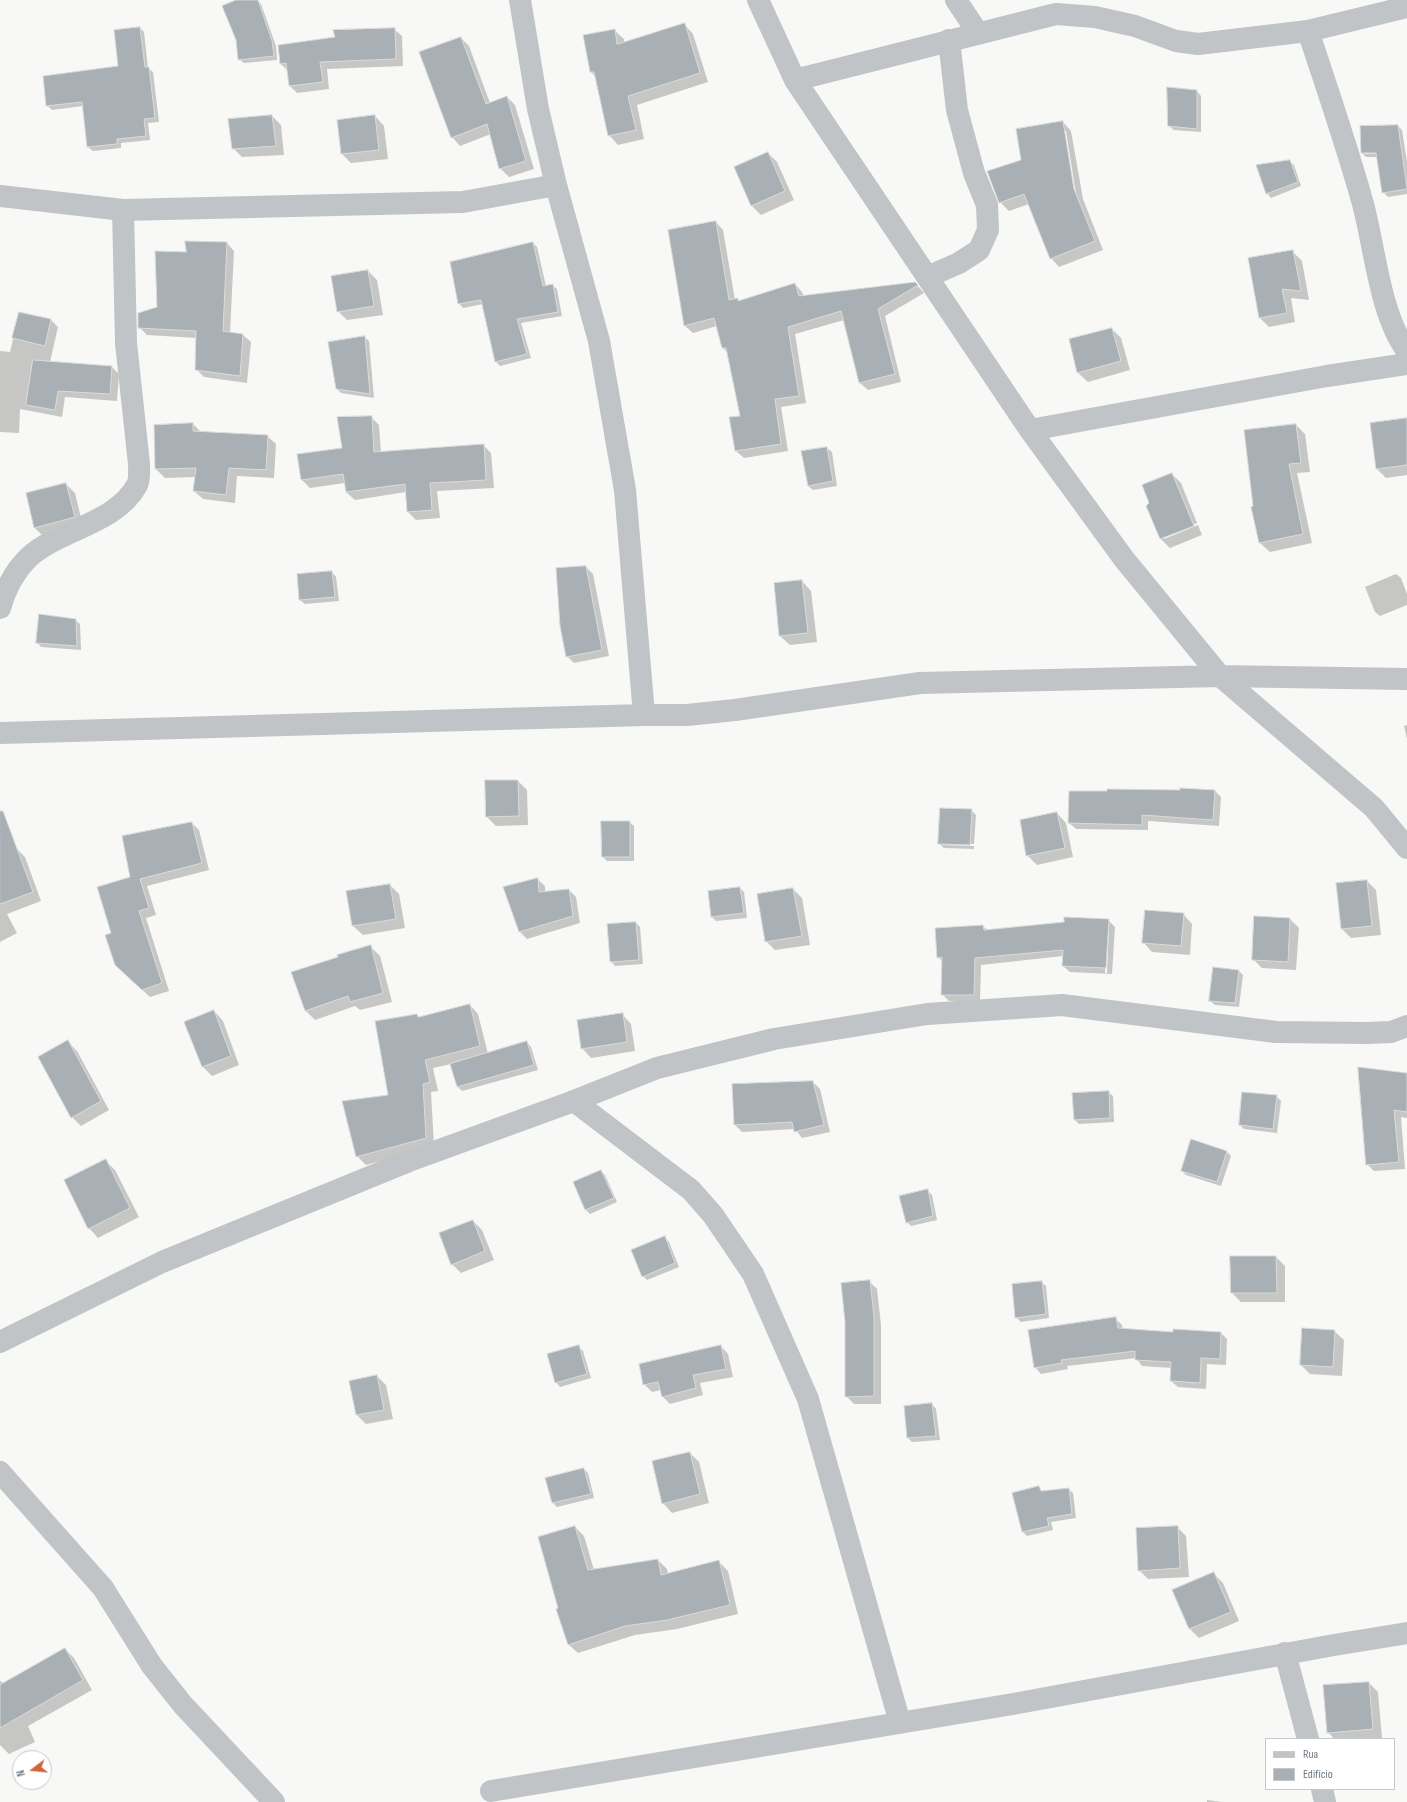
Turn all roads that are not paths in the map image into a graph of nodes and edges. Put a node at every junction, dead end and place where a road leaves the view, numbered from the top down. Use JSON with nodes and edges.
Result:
{"nodes":[{"id":1,"x":520,"y":0,"type":"edge"},
{"id":2,"x":758,"y":0,"type":"edge"},
{"id":3,"x":956,"y":0,"type":"edge"},
{"id":4,"x":1059,"y":7,"type":"edge"},
{"id":5,"x":1407,"y":7,"type":"edge"},
{"id":6,"x":1308,"y":31,"type":"junction"},
{"id":7,"x":978,"y":33,"type":"junction"},
{"id":8,"x":949,"y":40,"type":"junction"},
{"id":9,"x":795,"y":80,"type":"junction"},
{"id":10,"x":556,"y":185,"type":"junction"},
{"id":11,"x":0,"y":196,"type":"edge"},
{"id":12,"x":123,"y":210,"type":"junction"},
{"id":13,"x":927,"y":277,"type":"junction"},
{"id":14,"x":1407,"y":351,"type":"edge"},
{"id":15,"x":1407,"y":364,"type":"edge"},
{"id":16,"x":1030,"y":430,"type":"junction"},
{"id":17,"x":0,"y":608,"type":"edge"},
{"id":18,"x":1220,"y":676,"type":"junction"},
{"id":19,"x":1407,"y":679,"type":"edge"},
{"id":20,"x":644,"y":715,"type":"junction"},
{"id":21,"x":0,"y":733,"type":"edge"},
{"id":22,"x":1407,"y":848,"type":"edge"},
{"id":23,"x":1407,"y":1026,"type":"edge"},
{"id":24,"x":574,"y":1101,"type":"junction"},
{"id":25,"x":0,"y":1342,"type":"edge"},
{"id":26,"x":0,"y":1472,"type":"edge"},
{"id":27,"x":1407,"y":1633,"type":"edge"},
{"id":28,"x":1285,"y":1653,"type":"junction"},
{"id":29,"x":900,"y":1723,"type":"junction"},
{"id":30,"x":1308,"y":1738,"type":"edge"},
{"id":31,"x":491,"y":1790,"type":"dead end"},
{"id":32,"x":1322,"y":1790,"type":"edge"},
{"id":33,"x":274,"y":1802,"type":"edge"},
{"id":34,"x":1325,"y":1802,"type":"edge"}],
"edges":[{"from":1,"to":10,"type":"street"},
{"from":2,"to":9,"type":"street"},
{"from":3,"to":7,"type":"street"},
{"from":4,"to":6,"type":"street"},
{"from":4,"to":7,"type":"street"},
{"from":5,"to":6,"type":"street"},
{"from":6,"to":14,"type":"street"},
{"from":7,"to":8,"type":"street"},
{"from":8,"to":9,"type":"street"},
{"from":8,"to":13,"type":"street"},
{"from":9,"to":13,"type":"street"},
{"from":10,"to":12,"type":"street"},
{"from":10,"to":20,"type":"street"},
{"from":11,"to":12,"type":"street"},
{"from":12,"to":17,"type":"street"},
{"from":13,"to":16,"type":"street"},
{"from":15,"to":16,"type":"street"},
{"from":16,"to":18,"type":"street"},
{"from":18,"to":19,"type":"street"},
{"from":18,"to":20,"type":"street"},
{"from":18,"to":22,"type":"street"},
{"from":20,"to":21,"type":"street"},
{"from":23,"to":24,"type":"street"},
{"from":24,"to":25,"type":"street"},
{"from":24,"to":29,"type":"street"},
{"from":26,"to":33,"type":"street"},
{"from":27,"to":28,"type":"street"},
{"from":28,"to":29,"type":"street"},
{"from":28,"to":30,"type":"street"},
{"from":29,"to":31,"type":"street"},
{"from":32,"to":34,"type":"street"}]}
